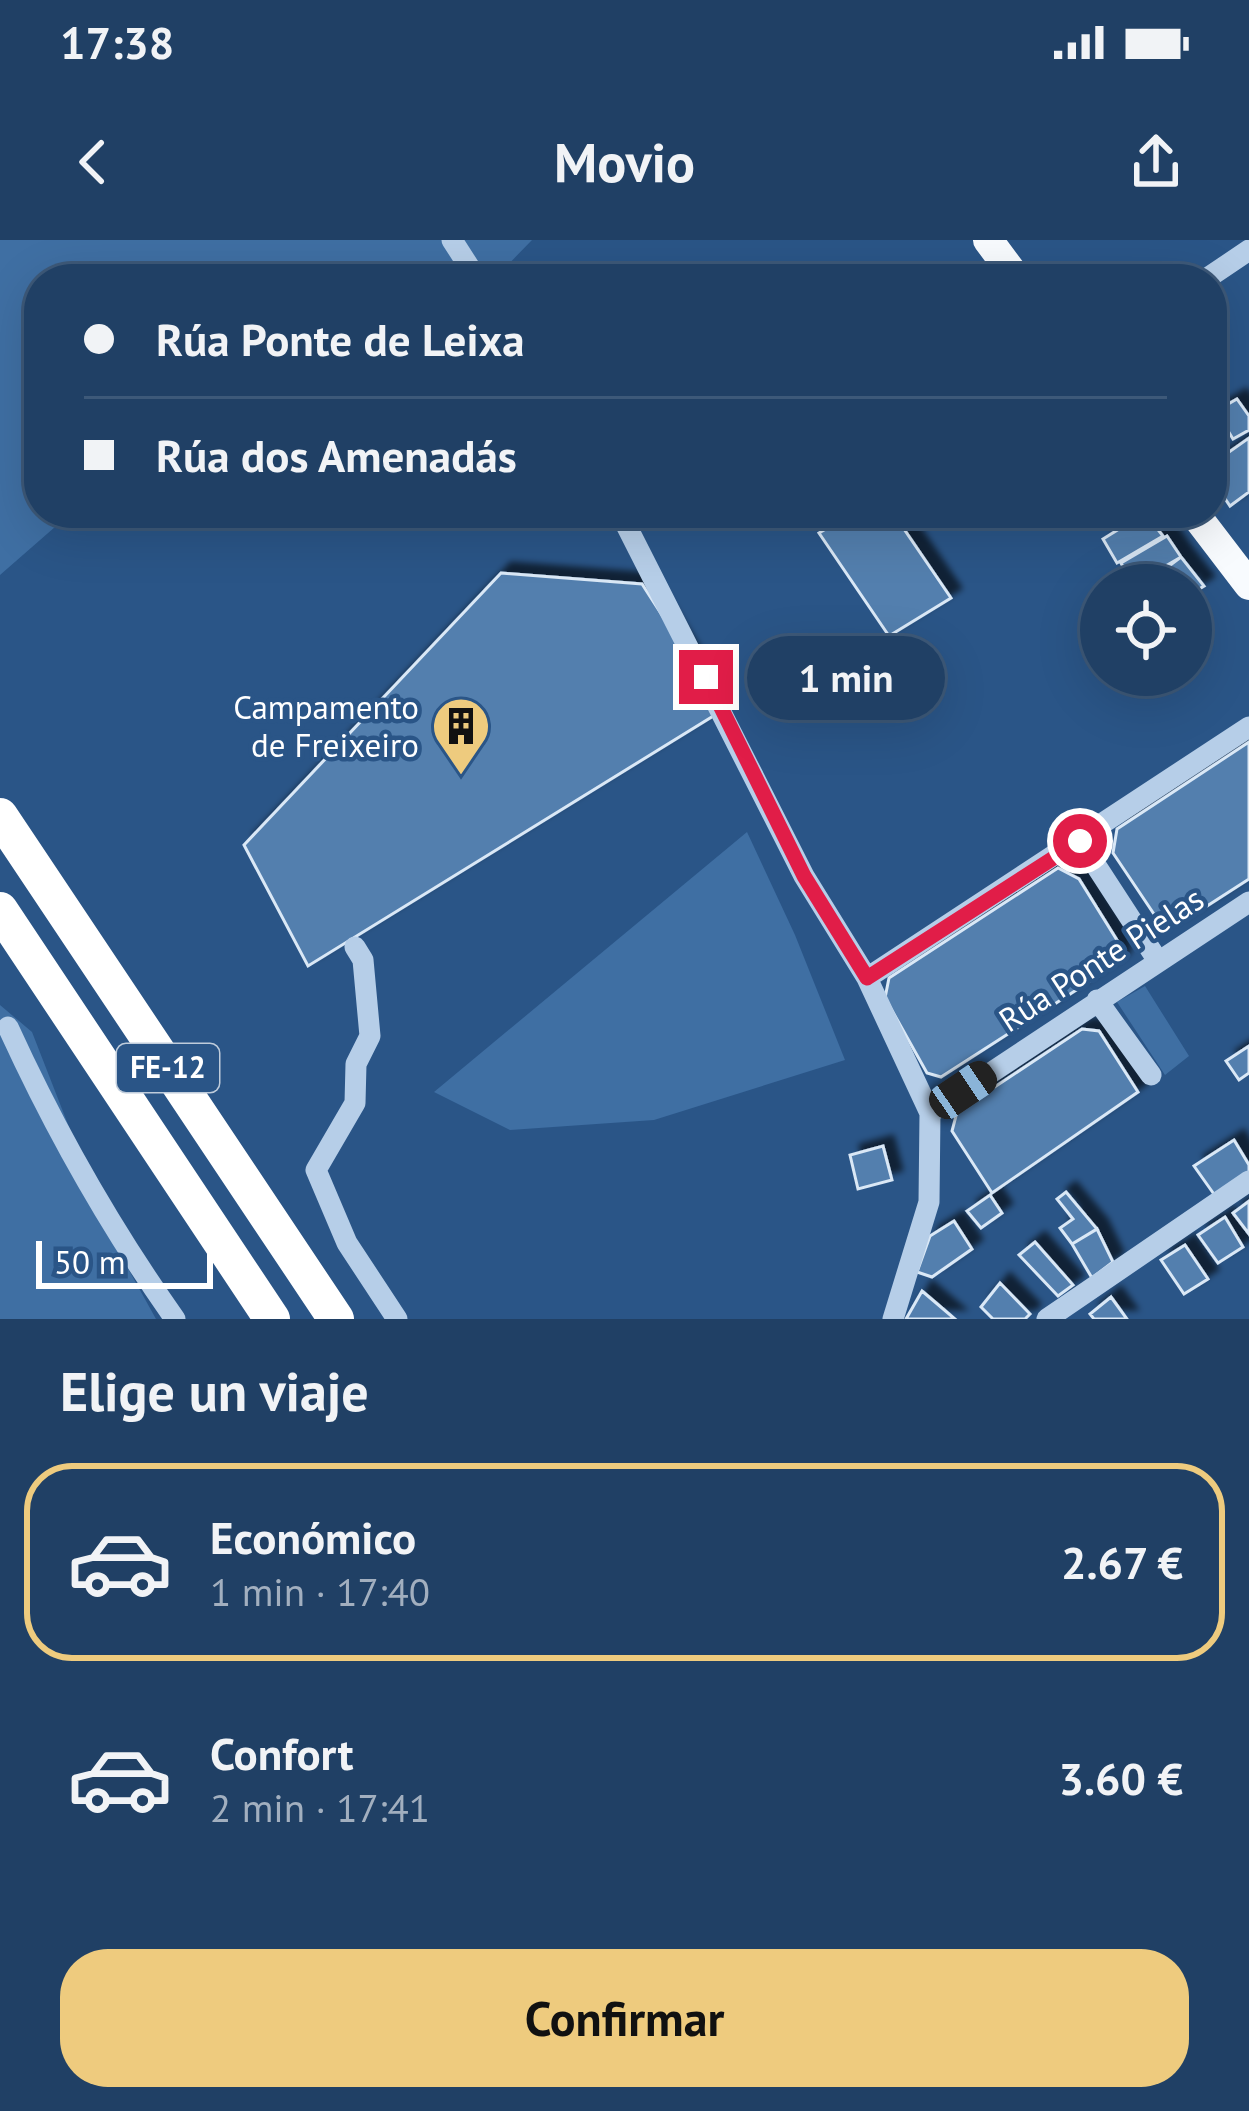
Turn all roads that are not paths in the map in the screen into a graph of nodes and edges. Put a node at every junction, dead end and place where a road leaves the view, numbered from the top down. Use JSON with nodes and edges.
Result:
{"nodes":[{"id":1,"x":628,"y":528,"type":"edge"},
{"id":2,"x":1205,"y":528,"type":"edge"},
{"id":3,"x":1249,"y":585,"type":"edge"},
{"id":4,"x":1249,"y":727,"type":"edge"},
{"id":5,"x":0,"y":799,"type":"edge"},
{"id":6,"x":0,"y":816,"type":"edge"},
{"id":7,"x":1080,"y":841,"type":"junction"},
{"id":8,"x":46,"y":885,"type":"junction"},
{"id":9,"x":1249,"y":902,"type":"edge"},
{"id":10,"x":0,"y":910,"type":"edge"},
{"id":11,"x":0,"y":944,"type":"edge"},
{"id":12,"x":355,"y":947,"type":"dead end"},
{"id":13,"x":1159,"y":961,"type":"junction"},
{"id":14,"x":867,"y":978,"type":"junction"},
{"id":15,"x":1096,"y":1000,"type":"junction"},
{"id":16,"x":8,"y":1028,"type":"dead end"},
{"id":17,"x":1151,"y":1075,"type":"dead end"},
{"id":18,"x":930,"y":1113,"type":"junction"},
{"id":19,"x":1249,"y":1181,"type":"edge"},
{"id":20,"x":190,"y":1196,"type":"junction"},
{"id":21,"x":176,"y":1319,"type":"edge"},
{"id":22,"x":272,"y":1319,"type":"edge"},
{"id":23,"x":336,"y":1319,"type":"edge"},
{"id":24,"x":397,"y":1319,"type":"edge"},
{"id":25,"x":893,"y":1319,"type":"edge"},
{"id":26,"x":1047,"y":1319,"type":"edge"}],
"edges":[{"from":1,"to":14,"type":"street"},
{"from":2,"to":3,"type":"main road"},
{"from":4,"to":7,"type":"street"},
{"from":5,"to":8,"type":"highway"},
{"from":6,"to":8,"type":"highway","number":"FE-12"},
{"from":7,"to":13,"type":"street"},
{"from":7,"to":14,"type":"street"},
{"from":8,"to":23,"type":"highway","number":"FE-12"},
{"from":9,"to":13,"type":"street","name":"Rúa Ponte Pielas"},
{"from":10,"to":20,"type":"highway","number":"FE-12"},
{"from":11,"to":20,"type":"highway"},
{"from":12,"to":24,"type":"street"},
{"from":13,"to":15,"type":"street","name":"Rúa Ponte Pielas"},
{"from":14,"to":18,"type":"street"},
{"from":15,"to":17,"type":"street"},
{"from":15,"to":18,"type":"street","name":"Rúa Ponte Pielas"},
{"from":16,"to":21,"type":"street"},
{"from":18,"to":25,"type":"street"},
{"from":19,"to":26,"type":"street"},
{"from":20,"to":22,"type":"highway","number":"FE-12"}]}
